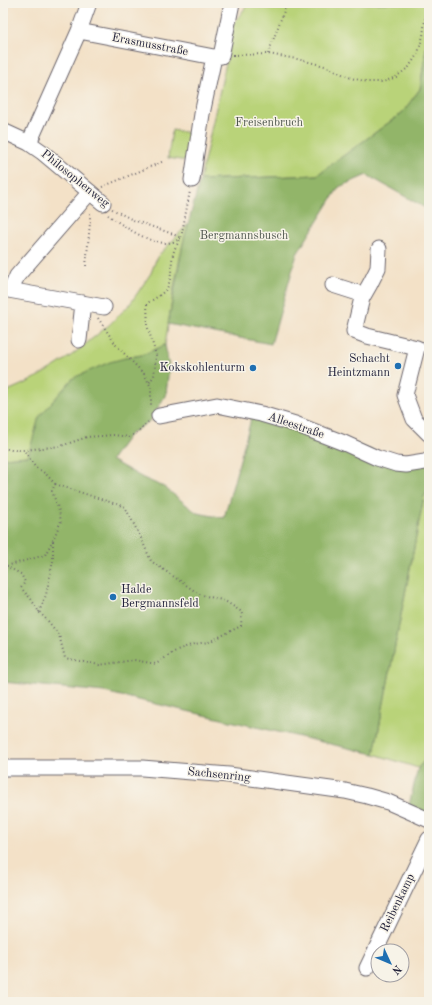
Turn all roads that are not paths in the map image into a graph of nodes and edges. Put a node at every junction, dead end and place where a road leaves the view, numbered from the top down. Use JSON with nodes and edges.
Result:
{"nodes":[{"id":1,"x":89,"y":3,"type":"edge"},
{"id":2,"x":230,"y":10,"type":"edge"},
{"id":3,"x":79,"y":31,"type":"junction"},
{"id":4,"x":217,"y":56,"type":"junction"},
{"id":5,"x":3,"y":131,"type":"edge"},
{"id":6,"x":29,"y":143,"type":"junction"},
{"id":7,"x":192,"y":180,"type":"road end"},
{"id":8,"x":90,"y":192,"type":"junction"},
{"id":9,"x":104,"y":208,"type":"road end"},
{"id":10,"x":379,"y":249,"type":"dead end"},
{"id":11,"x":333,"y":285,"type":"dead end"},
{"id":12,"x":7,"y":290,"type":"edge"},
{"id":13,"x":362,"y":298,"type":"junction"},
{"id":14,"x":86,"y":304,"type":"junction"},
{"id":15,"x":104,"y":307,"type":"dead end"},
{"id":16,"x":79,"y":340,"type":"dead end"},
{"id":17,"x":157,"y":416,"type":"road end"},
{"id":18,"x":429,"y":434,"type":"edge"},
{"id":19,"x":429,"y":460,"type":"edge"},
{"id":20,"x":3,"y":768,"type":"edge"},
{"id":21,"x":429,"y":820,"type":"edge"},
{"id":22,"x":429,"y":839,"type":"edge"},
{"id":23,"x":367,"y":968,"type":"dead end"}],
"edges":[{"from":1,"to":3,"type":"street"},
{"from":2,"to":4,"type":"street"},
{"from":3,"to":4,"type":"street","name":"Erasmusstraße"},
{"from":3,"to":6,"type":"street"},
{"from":4,"to":7,"type":"street"},
{"from":5,"to":6,"type":"street","name":"Philosophenweg"},
{"from":6,"to":8,"type":"street","name":"Philosophenweg"},
{"from":8,"to":9,"type":"street","name":"Philosophenweg"},
{"from":8,"to":12,"type":"street"},
{"from":10,"to":13,"type":"street"},
{"from":11,"to":13,"type":"street"},
{"from":12,"to":14,"type":"street"},
{"from":13,"to":18,"type":"street"},
{"from":14,"to":15,"type":"street"},
{"from":14,"to":16,"type":"street"},
{"from":17,"to":19,"type":"street","name":"Alleestraße"},
{"from":20,"to":21,"type":"street","name":"Sachsenring"},
{"from":22,"to":23,"type":"street","name":"Reibenkamp"}]}
